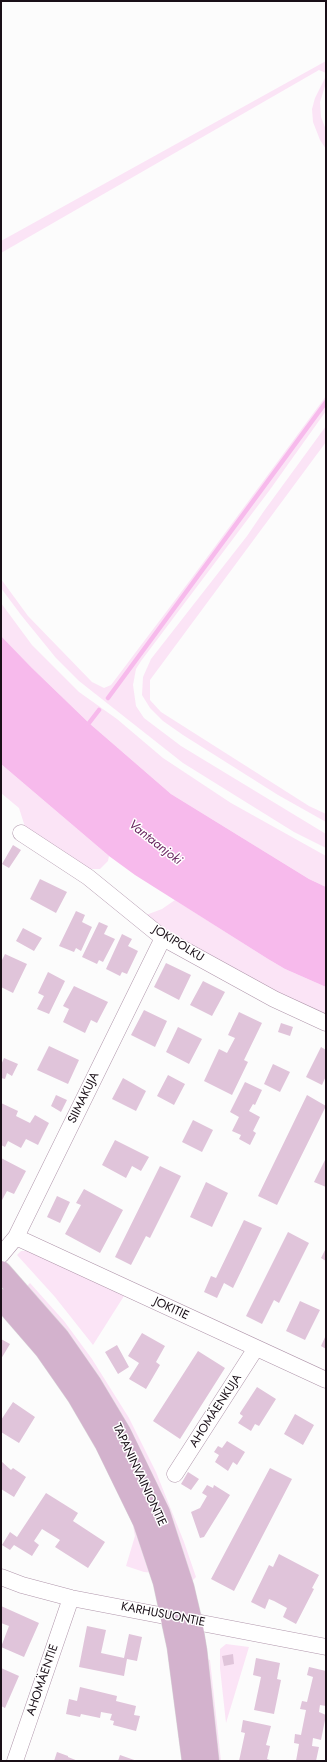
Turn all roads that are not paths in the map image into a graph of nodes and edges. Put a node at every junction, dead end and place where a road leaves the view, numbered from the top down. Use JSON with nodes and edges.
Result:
{"nodes":[{"id":1,"x":21,"y":833,"type":"dead end"},
{"id":2,"x":163,"y":938,"type":"junction"},
{"id":3,"x":326,"y":1022,"type":"edge"},
{"id":4,"x":16,"y":1237,"type":"junction"},
{"id":5,"x":1,"y":1256,"type":"edge"},
{"id":6,"x":1,"y":1271,"type":"edge"},
{"id":7,"x":1,"y":1299,"type":"edge"},
{"id":8,"x":256,"y":1348,"type":"junction"},
{"id":9,"x":326,"y":1380,"type":"edge"},
{"id":10,"x":175,"y":1474,"type":"dead end"},
{"id":11,"x":1,"y":1577,"type":"edge"},
{"id":12,"x":71,"y":1598,"type":"junction"},
{"id":13,"x":170,"y":1616,"type":"junction"},
{"id":14,"x":192,"y":1621,"type":"junction"},
{"id":15,"x":326,"y":1648,"type":"edge"},
{"id":16,"x":15,"y":1761,"type":"edge"},
{"id":17,"x":192,"y":1761,"type":"edge"},
{"id":18,"x":209,"y":1761,"type":"edge"}],
"edges":[{"from":1,"to":2,"type":"street","name":"JOKIPOLKU"},
{"from":2,"to":3,"type":"street","name":"JOKIPOLKU"},
{"from":2,"to":4,"type":"street","name":"SIIMAKUJA"},
{"from":4,"to":5,"type":"street","name":"SIIMAKUJA"},
{"from":4,"to":8,"type":"street","name":"JOKITIE"},
{"from":6,"to":14,"type":"main road","name":"TAPANINVAINIONTIE"},
{"from":7,"to":13,"type":"main road","name":"TAPANINVAINIONTIE"},
{"from":8,"to":9,"type":"street","name":"JOKITIE"},
{"from":8,"to":10,"type":"street","name":"AHOMÄENKUJA"},
{"from":11,"to":12,"type":"street","name":"KARHUSUONTIE"},
{"from":12,"to":13,"type":"street","name":"KARHUSUONTIE"},
{"from":12,"to":16,"type":"street","name":"AHOMÄENTIE"},
{"from":13,"to":14,"type":"street","name":"KARHUSUONTIE"},
{"from":13,"to":17,"type":"main road","name":"TAPANINVAINIONTIE"},
{"from":14,"to":15,"type":"street","name":"KARHUSUONTIE"},
{"from":14,"to":18,"type":"main road","name":"TAPANINVAINIONTIE"}]}
